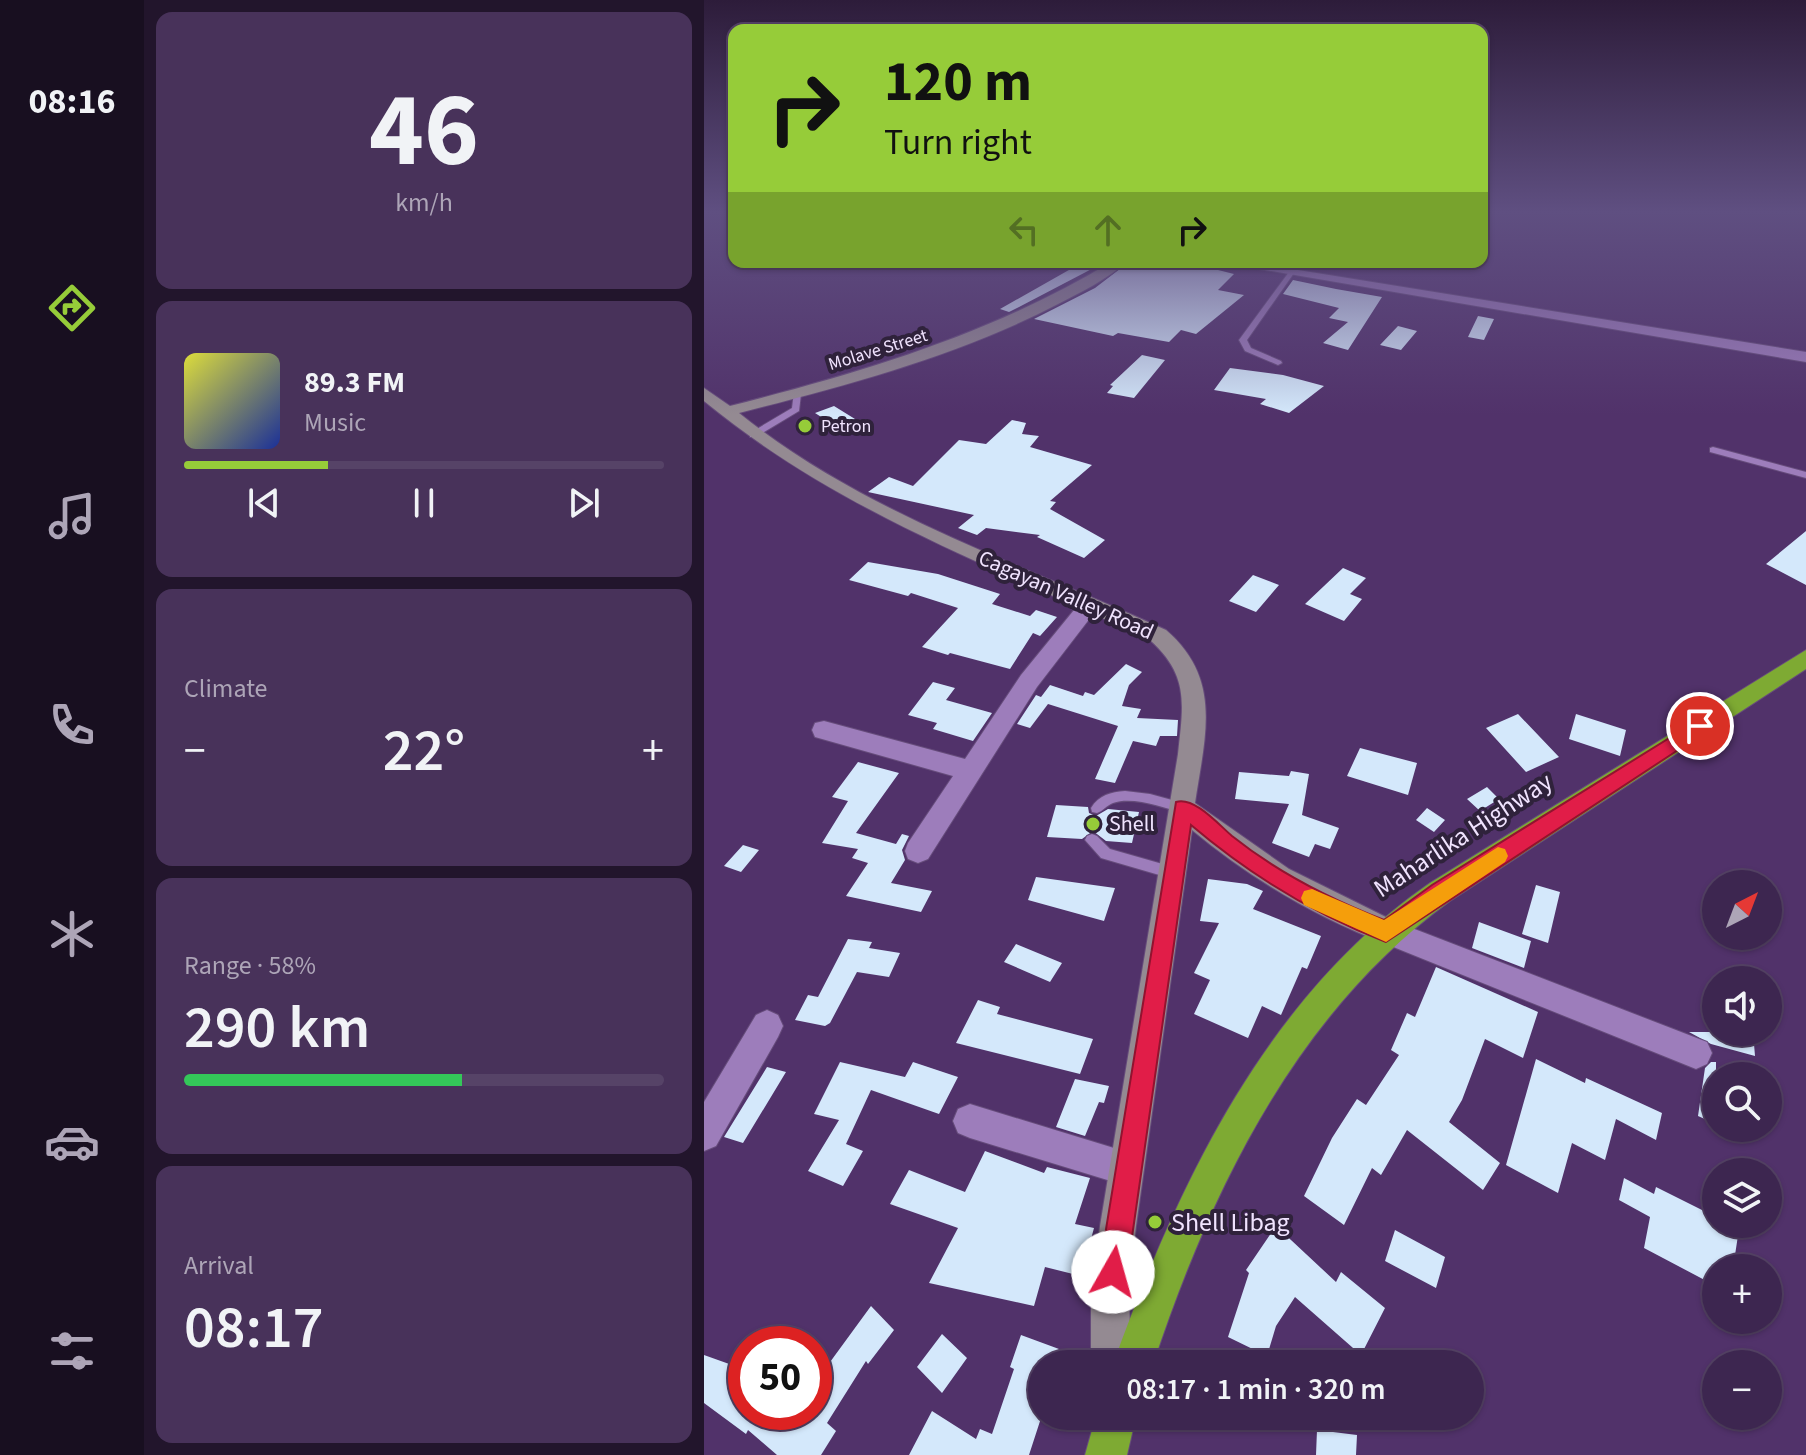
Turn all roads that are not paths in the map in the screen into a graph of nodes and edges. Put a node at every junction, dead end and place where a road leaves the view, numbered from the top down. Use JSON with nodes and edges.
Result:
{"nodes":[{"id":1,"x":1093,"y":279,"type":"edge"},
{"id":2,"x":1292,"y":279,"type":"edge"},
{"id":3,"x":1326,"y":279,"type":"edge"},
{"id":4,"x":1806,"y":357,"type":"edge"},
{"id":5,"x":1278,"y":363,"type":"dead end"},
{"id":6,"x":704,"y":393,"type":"edge"},
{"id":7,"x":797,"y":394,"type":"junction"},
{"id":8,"x":725,"y":412,"type":"junction"},
{"id":9,"x":753,"y":435,"type":"junction"},
{"id":10,"x":1713,"y":450,"type":"dead end"},
{"id":11,"x":1806,"y":475,"type":"edge"},
{"id":12,"x":1090,"y":604,"type":"junction"},
{"id":13,"x":1806,"y":658,"type":"edge"},
{"id":14,"x":824,"y":730,"type":"dead end"},
{"id":15,"x":968,"y":770,"type":"junction"},
{"id":16,"x":1097,"y":808,"type":"dead end"},
{"id":17,"x":1183,"y":808,"type":"junction"},
{"id":18,"x":1092,"y":840,"type":"dead end"},
{"id":19,"x":918,"y":851,"type":"dead end"},
{"id":20,"x":1173,"y":873,"type":"junction"},
{"id":21,"x":1386,"y":931,"type":"junction"},
{"id":22,"x":767,"y":1026,"type":"dead end"},
{"id":23,"x":1696,"y":1053,"type":"dead end"},
{"id":24,"x":970,"y":1121,"type":"dead end"},
{"id":25,"x":704,"y":1134,"type":"edge"},
{"id":26,"x":1127,"y":1169,"type":"junction"},
{"id":27,"x":1111,"y":1350,"type":"edge"},
{"id":28,"x":1138,"y":1350,"type":"edge"}],
"edges":[{"from":1,"to":7,"type":"main road","name":"Molave Street"},
{"from":2,"to":5,"type":"lane"},
{"from":3,"to":4,"type":"street"},
{"from":6,"to":8,"type":"main road","name":"Cagayan Valley Road"},
{"from":7,"to":8,"type":"main road","name":"Molave Street"},
{"from":7,"to":9,"type":"lane"},
{"from":8,"to":9,"type":"main road","name":"Cagayan Valley Road"},
{"from":9,"to":12,"type":"main road","name":"Cagayan Valley Road"},
{"from":10,"to":11,"type":"lane"},
{"from":12,"to":15,"type":"street"},
{"from":12,"to":17,"type":"main road","name":"Cagayan Valley Road"},
{"from":13,"to":21,"type":"highway","name":"Maharlika Highway"},
{"from":14,"to":15,"type":"street"},
{"from":15,"to":19,"type":"street"},
{"from":16,"to":17,"type":"lane"},
{"from":17,"to":20,"type":"main road","name":"Cagayan Valley Road"},
{"from":17,"to":21,"type":"main road"},
{"from":18,"to":20,"type":"lane"},
{"from":20,"to":26,"type":"main road","name":"Cagayan Valley Road"},
{"from":21,"to":23,"type":"street"},
{"from":21,"to":28,"type":"highway","name":"Maharlika Highway"},
{"from":22,"to":25,"type":"street"},
{"from":24,"to":26,"type":"street"},
{"from":26,"to":27,"type":"main road","name":"Cagayan Valley Road"}]}
